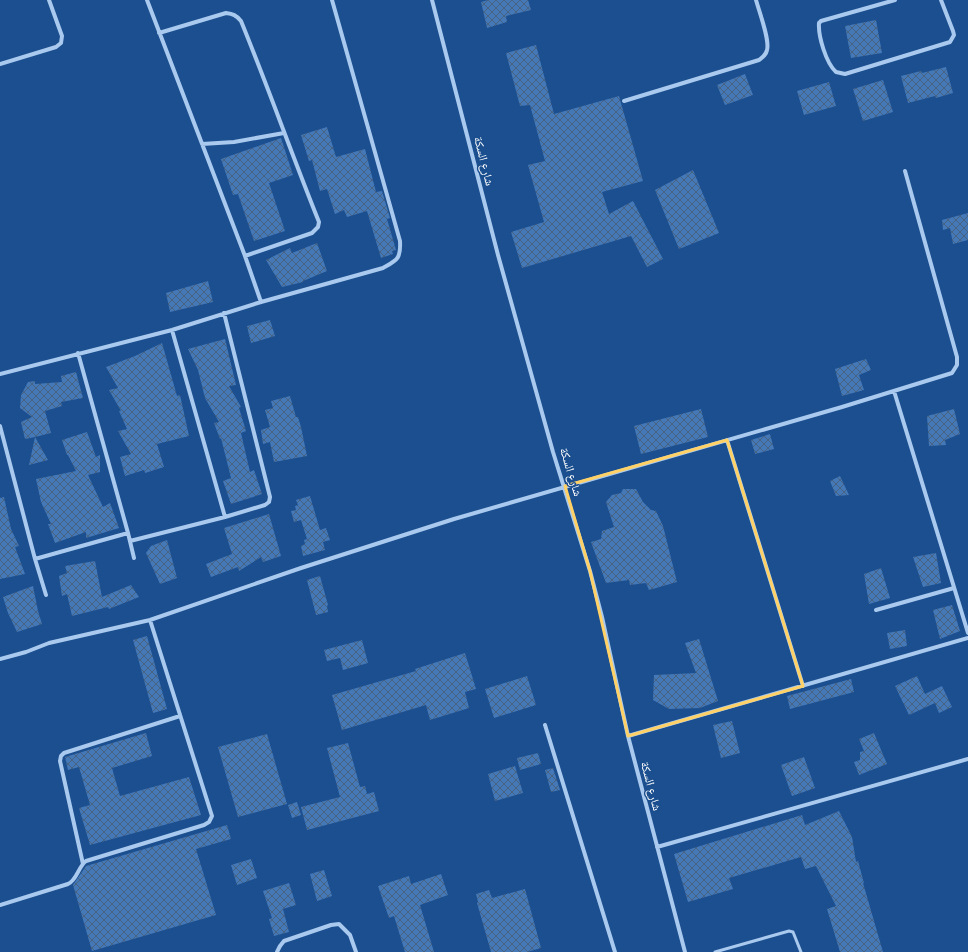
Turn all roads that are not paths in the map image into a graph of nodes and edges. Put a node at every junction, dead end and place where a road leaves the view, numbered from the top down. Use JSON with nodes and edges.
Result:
{"nodes":[{"id":1,"x":49,"y":0,"type":"edge"},
{"id":2,"x":146,"y":0,"type":"edge"},
{"id":3,"x":332,"y":0,"type":"edge"},
{"id":4,"x":433,"y":0,"type":"edge"},
{"id":5,"x":756,"y":0,"type":"edge"},
{"id":6,"x":895,"y":0,"type":"edge"},
{"id":7,"x":941,"y":0,"type":"edge"},
{"id":8,"x":159,"y":33,"type":"junction"},
{"id":9,"x":0,"y":64,"type":"edge"},
{"id":10,"x":624,"y":101,"type":"dead end"},
{"id":11,"x":284,"y":133,"type":"junction"},
{"id":12,"x":202,"y":144,"type":"junction"},
{"id":13,"x":905,"y":171,"type":"dead end"},
{"id":14,"x":245,"y":256,"type":"junction"},
{"id":15,"x":261,"y":302,"type":"junction"},
{"id":16,"x":224,"y":313,"type":"junction"},
{"id":17,"x":172,"y":330,"type":"junction"},
{"id":18,"x":78,"y":353,"type":"junction"},
{"id":19,"x":0,"y":374,"type":"edge"},
{"id":20,"x":894,"y":391,"type":"junction"},
{"id":21,"x":0,"y":426,"type":"edge"},
{"id":22,"x":726,"y":440,"type":"junction"},
{"id":23,"x":565,"y":486,"type":"junction"},
{"id":24,"x":225,"y":517,"type":"junction"},
{"id":25,"x":128,"y":533,"type":"junction"},
{"id":26,"x":130,"y":541,"type":"junction"},
{"id":27,"x":134,"y":558,"type":"dead end"},
{"id":28,"x":35,"y":559,"type":"junction"},
{"id":29,"x":954,"y":588,"type":"junction"},
{"id":30,"x":46,"y":596,"type":"dead end"},
{"id":31,"x":876,"y":610,"type":"dead end"},
{"id":32,"x":150,"y":620,"type":"junction"},
{"id":33,"x":968,"y":634,"type":"edge"},
{"id":34,"x":968,"y":638,"type":"edge"},
{"id":35,"x":0,"y":659,"type":"edge"},
{"id":36,"x":803,"y":686,"type":"junction"},
{"id":37,"x":180,"y":716,"type":"junction"},
{"id":38,"x":545,"y":725,"type":"dead end"},
{"id":39,"x":628,"y":736,"type":"junction"},
{"id":40,"x":968,"y":759,"type":"edge"},
{"id":41,"x":657,"y":848,"type":"junction"},
{"id":42,"x":82,"y":864,"type":"junction"},
{"id":43,"x":0,"y":905,"type":"edge"},
{"id":44,"x":277,"y":952,"type":"edge"},
{"id":45,"x":356,"y":952,"type":"edge"},
{"id":46,"x":615,"y":952,"type":"edge"},
{"id":47,"x":685,"y":952,"type":"edge"},
{"id":48,"x":715,"y":952,"type":"edge"},
{"id":49,"x":801,"y":952,"type":"edge"}],
"edges":[{"from":1,"to":9,"type":"street"},
{"from":2,"to":8,"type":"street"},
{"from":3,"to":15,"type":"street"},
{"from":4,"to":23,"type":"street","name":"شارع السكة"},
{"from":5,"to":10,"type":"street"},
{"from":6,"to":7,"type":"street"},
{"from":8,"to":11,"type":"street"},
{"from":8,"to":12,"type":"street"},
{"from":11,"to":12,"type":"street"},
{"from":11,"to":14,"type":"street"},
{"from":12,"to":14,"type":"street"},
{"from":13,"to":20,"type":"street"},
{"from":14,"to":15,"type":"street"},
{"from":15,"to":16,"type":"street"},
{"from":16,"to":17,"type":"street"},
{"from":16,"to":24,"type":"street"},
{"from":17,"to":18,"type":"street"},
{"from":17,"to":24,"type":"street"},
{"from":18,"to":19,"type":"street"},
{"from":18,"to":25,"type":"street"},
{"from":20,"to":22,"type":"street"},
{"from":20,"to":29,"type":"street"},
{"from":21,"to":28,"type":"street"},
{"from":22,"to":23,"type":"street"},
{"from":22,"to":36,"type":"street"},
{"from":23,"to":32,"type":"street"},
{"from":23,"to":39,"type":"street","name":"شارع السكة"},
{"from":24,"to":26,"type":"street"},
{"from":25,"to":26,"type":"street"},
{"from":25,"to":28,"type":"street"},
{"from":26,"to":27,"type":"street"},
{"from":28,"to":30,"type":"street"},
{"from":29,"to":31,"type":"street"},
{"from":29,"to":33,"type":"street"},
{"from":32,"to":35,"type":"street"},
{"from":32,"to":37,"type":"street"},
{"from":34,"to":36,"type":"street"},
{"from":36,"to":39,"type":"street"},
{"from":37,"to":42,"type":"street"},
{"from":37,"to":42,"type":"street"},
{"from":38,"to":46,"type":"street"},
{"from":39,"to":41,"type":"street","name":"شارع السكة"},
{"from":40,"to":41,"type":"street"},
{"from":41,"to":47,"type":"street","name":"شارع السكة"},
{"from":42,"to":43,"type":"street"},
{"from":44,"to":45,"type":"street"},
{"from":48,"to":49,"type":"lane"}]}
